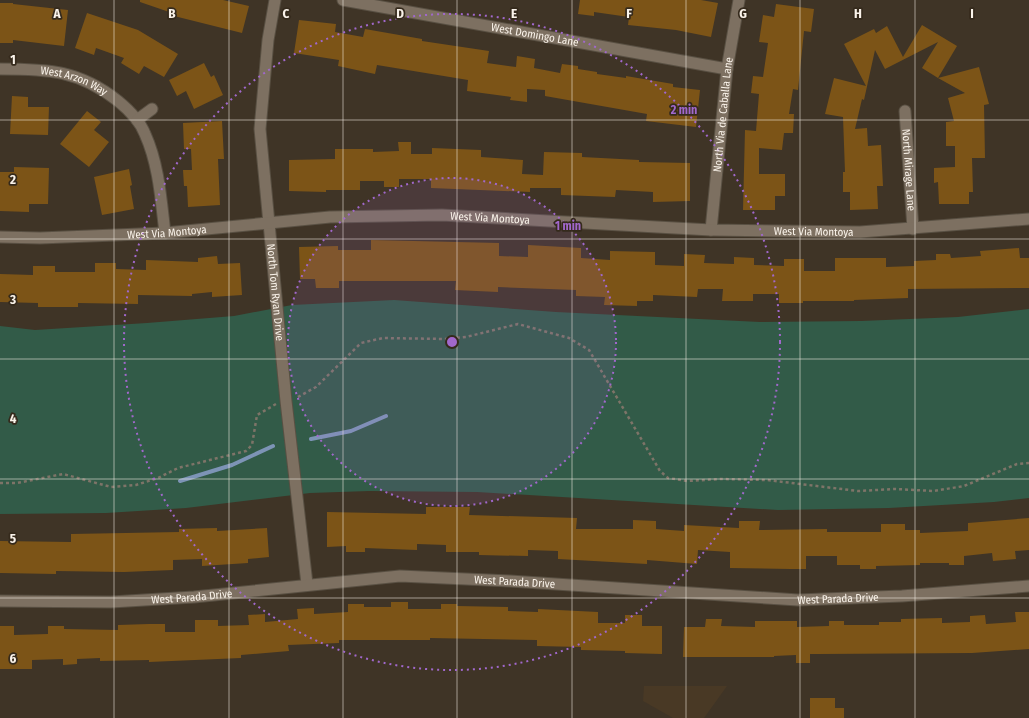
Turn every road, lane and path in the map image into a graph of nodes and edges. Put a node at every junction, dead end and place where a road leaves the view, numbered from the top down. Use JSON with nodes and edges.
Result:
{"nodes":[{"id":1,"x":275,"y":0,"type":"edge"},
{"id":2,"x":343,"y":0,"type":"edge"},
{"id":3,"x":739,"y":0,"type":"edge"},
{"id":4,"x":727,"y":68,"type":"junction"},
{"id":5,"x":0,"y":69,"type":"edge"},
{"id":6,"x":152,"y":109,"type":"dead end"},
{"id":7,"x":905,"y":111,"type":"dead end"},
{"id":8,"x":137,"y":120,"type":"junction"},
{"id":9,"x":1029,"y":219,"type":"edge"},
{"id":10,"x":269,"y":222,"type":"junction"},
{"id":11,"x":913,"y":229,"type":"junction"},
{"id":12,"x":711,"y":230,"type":"junction"},
{"id":13,"x":165,"y":233,"type":"junction"},
{"id":14,"x":0,"y":237,"type":"edge"},
{"id":15,"x":286,"y":401,"type":"junction"},
{"id":16,"x":1029,"y":463,"type":"edge"},
{"id":17,"x":0,"y":483,"type":"edge"},
{"id":18,"x":307,"y":584,"type":"junction"},
{"id":19,"x":1029,"y":586,"type":"edge"},
{"id":20,"x":0,"y":601,"type":"edge"}],
"edges":[{"from":1,"to":10,"type":"street","name":"North Tom Ryan Drive"},
{"from":2,"to":4,"type":"street","name":"West Domingo Lane"},
{"from":3,"to":4,"type":"street","name":"North Via de Caballa Lane"},
{"from":4,"to":12,"type":"street","name":"North Via de Caballa Lane"},
{"from":5,"to":8,"type":"street","name":"West Arzon Way"},
{"from":6,"to":8,"type":"street"},
{"from":7,"to":11,"type":"street","name":"North Mirage Lane"},
{"from":8,"to":13,"type":"street","name":"West Arzon Way"},
{"from":9,"to":11,"type":"street","name":"West Via Montoya"},
{"from":10,"to":12,"type":"street","name":"West Via Montoya"},
{"from":10,"to":13,"type":"street","name":"West Via Montoya"},
{"from":10,"to":15,"type":"street","name":"North Tom Ryan Drive"},
{"from":11,"to":12,"type":"street","name":"West Via Montoya"},
{"from":13,"to":14,"type":"street","name":"West Via Montoya"},
{"from":15,"to":16,"type":"path"},
{"from":15,"to":17,"type":"path"},
{"from":15,"to":18,"type":"street","name":"North Tom Ryan Drive"},
{"from":18,"to":19,"type":"street","name":"West Parada Drive"},
{"from":18,"to":20,"type":"street","name":"West Parada Drive"}]}
